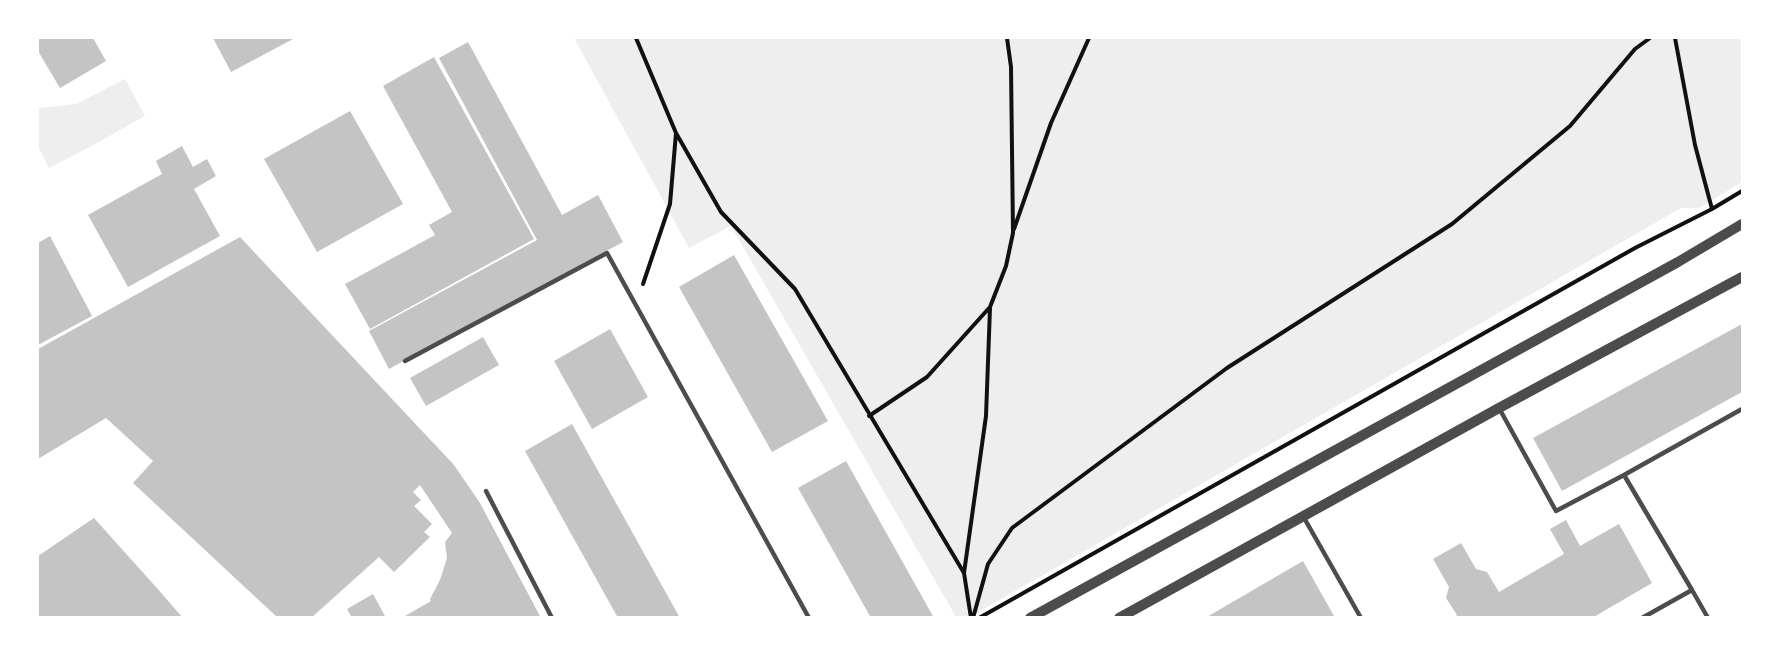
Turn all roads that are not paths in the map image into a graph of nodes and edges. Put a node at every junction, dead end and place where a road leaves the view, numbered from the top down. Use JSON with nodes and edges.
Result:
{"nodes":[{"id":1,"x":1743,"y":224,"type":"edge"},
{"id":2,"x":1743,"y":277,"type":"edge"},
{"id":3,"x":405,"y":361,"type":"dead end"},
{"id":4,"x":1499,"y":408,"type":"junction"},
{"id":5,"x":1743,"y":409,"type":"edge"},
{"id":6,"x":1624,"y":475,"type":"junction"},
{"id":7,"x":486,"y":491,"type":"dead end"},
{"id":8,"x":1302,"y":515,"type":"junction"},
{"id":9,"x":1692,"y":590,"type":"junction"},
{"id":10,"x":552,"y":618,"type":"edge"},
{"id":11,"x":809,"y":618,"type":"edge"},
{"id":12,"x":1030,"y":618,"type":"edge"},
{"id":13,"x":1119,"y":618,"type":"edge"},
{"id":14,"x":1361,"y":618,"type":"edge"},
{"id":15,"x":1642,"y":618,"type":"edge"},
{"id":16,"x":1708,"y":618,"type":"edge"}],
"edges":[{"from":1,"to":12,"type":"street"},
{"from":2,"to":4,"type":"street"},
{"from":3,"to":11,"type":"lane"},
{"from":4,"to":6,"type":"lane"},
{"from":4,"to":8,"type":"street"},
{"from":5,"to":6,"type":"lane"},
{"from":6,"to":9,"type":"lane"},
{"from":7,"to":10,"type":"lane"},
{"from":8,"to":13,"type":"street"},
{"from":8,"to":14,"type":"lane"},
{"from":9,"to":15,"type":"lane"},
{"from":9,"to":16,"type":"lane"}]}
